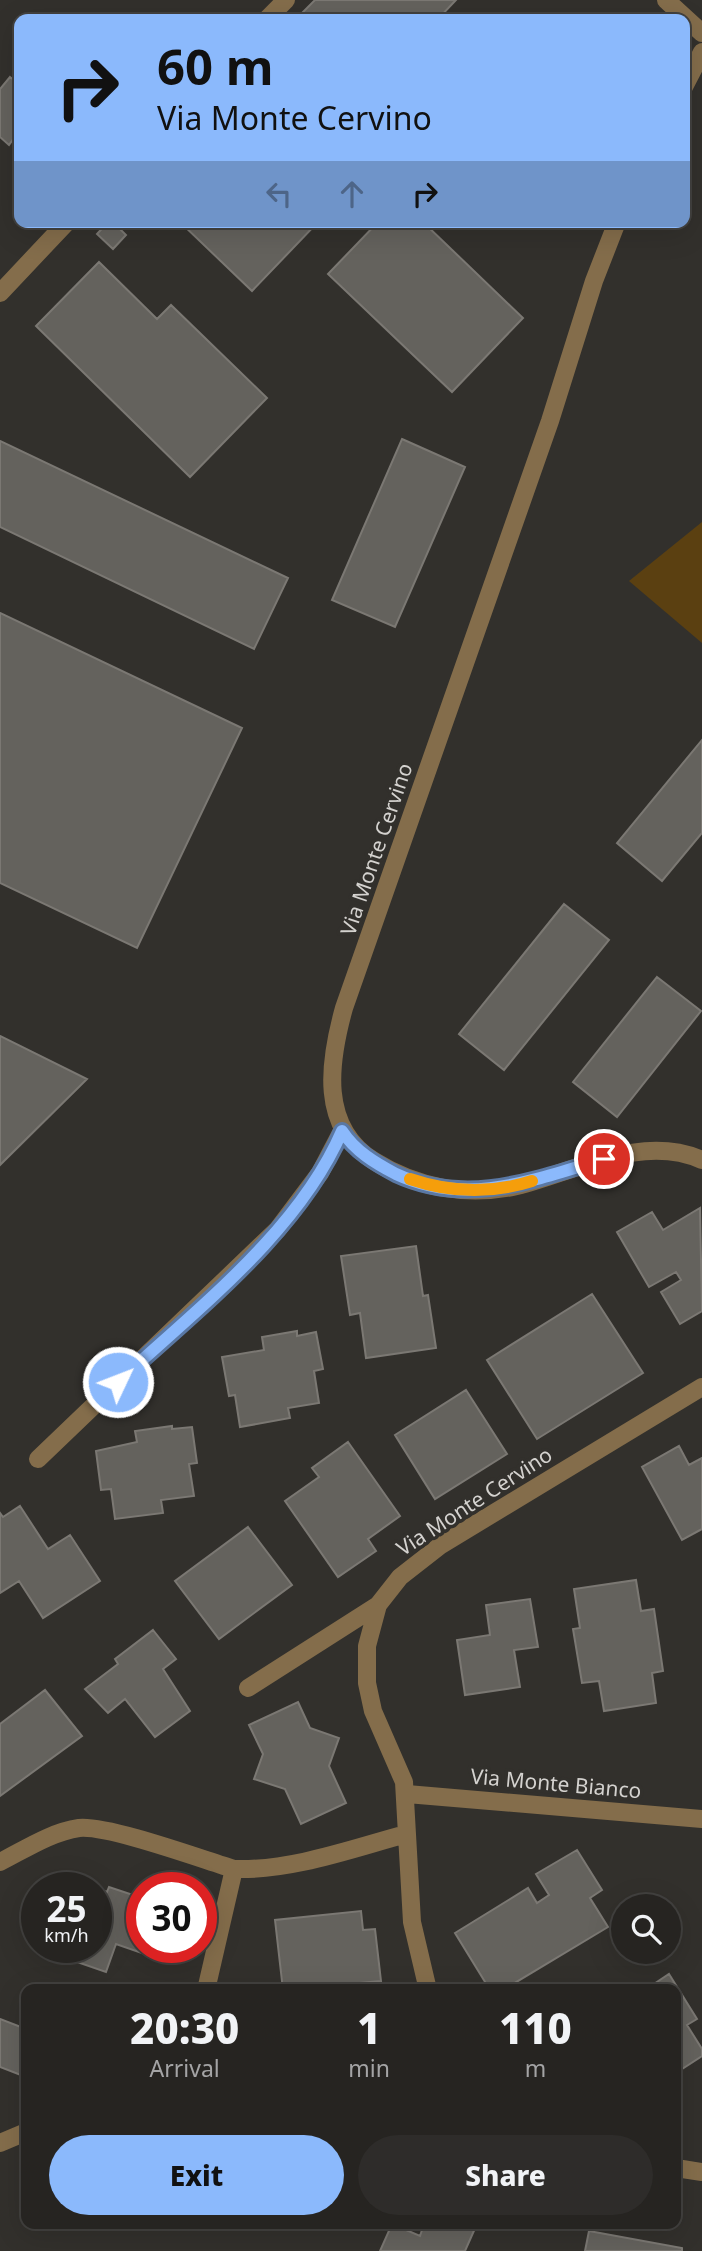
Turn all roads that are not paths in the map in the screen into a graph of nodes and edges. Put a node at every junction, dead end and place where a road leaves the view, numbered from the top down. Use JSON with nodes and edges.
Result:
{"nodes":[{"id":1,"x":286,"y":0,"type":"edge"},
{"id":2,"x":666,"y":0,"type":"edge"},
{"id":3,"x":272,"y":14,"type":"edge"},
{"id":4,"x":681,"y":14,"type":"edge"},
{"id":5,"x":702,"y":52,"type":"edge"},
{"id":6,"x":690,"y":75,"type":"edge"},
{"id":7,"x":61,"y":228,"type":"edge"},
{"id":8,"x":616,"y":228,"type":"edge"},
{"id":9,"x":0,"y":293,"type":"edge"},
{"id":10,"x":342,"y":1131,"type":"junction"},
{"id":11,"x":702,"y":1160,"type":"edge"},
{"id":12,"x":702,"y":1387,"type":"edge"},
{"id":13,"x":38,"y":1458,"type":"dead end"},
{"id":14,"x":379,"y":1605,"type":"junction"},
{"id":15,"x":248,"y":1688,"type":"dead end"},
{"id":16,"x":407,"y":1794,"type":"junction"},
{"id":17,"x":702,"y":1819,"type":"edge"},
{"id":18,"x":406,"y":1834,"type":"junction"},
{"id":19,"x":0,"y":1863,"type":"edge"},
{"id":20,"x":234,"y":1869,"type":"junction"},
{"id":21,"x":207,"y":1984,"type":"edge"},
{"id":22,"x":427,"y":1984,"type":"edge"},
{"id":23,"x":21,"y":2134,"type":"edge"},
{"id":24,"x":0,"y":2143,"type":"edge"},
{"id":25,"x":681,"y":2169,"type":"edge"},
{"id":26,"x":702,"y":2172,"type":"edge"}],
"edges":[{"from":1,"to":3,"type":"street"},
{"from":2,"to":4,"type":"street"},
{"from":5,"to":6,"type":"street"},
{"from":7,"to":9,"type":"street"},
{"from":8,"to":10,"type":"street","name":"Via Monte Cervino"},
{"from":10,"to":11,"type":"street"},
{"from":10,"to":13,"type":"street"},
{"from":12,"to":14,"type":"street","name":"Via Monte Cervino"},
{"from":14,"to":15,"type":"street"},
{"from":14,"to":16,"type":"street","name":"Via Monte Cervino"},
{"from":16,"to":17,"type":"street","name":"Via Monte Bianco"},
{"from":16,"to":18,"type":"street","name":"Via Monte Cervino"},
{"from":18,"to":20,"type":"street"},
{"from":18,"to":22,"type":"street","name":"Via Monte Cervino"},
{"from":19,"to":20,"type":"street"},
{"from":20,"to":21,"type":"street"},
{"from":23,"to":24,"type":"street"},
{"from":25,"to":26,"type":"street"}]}
